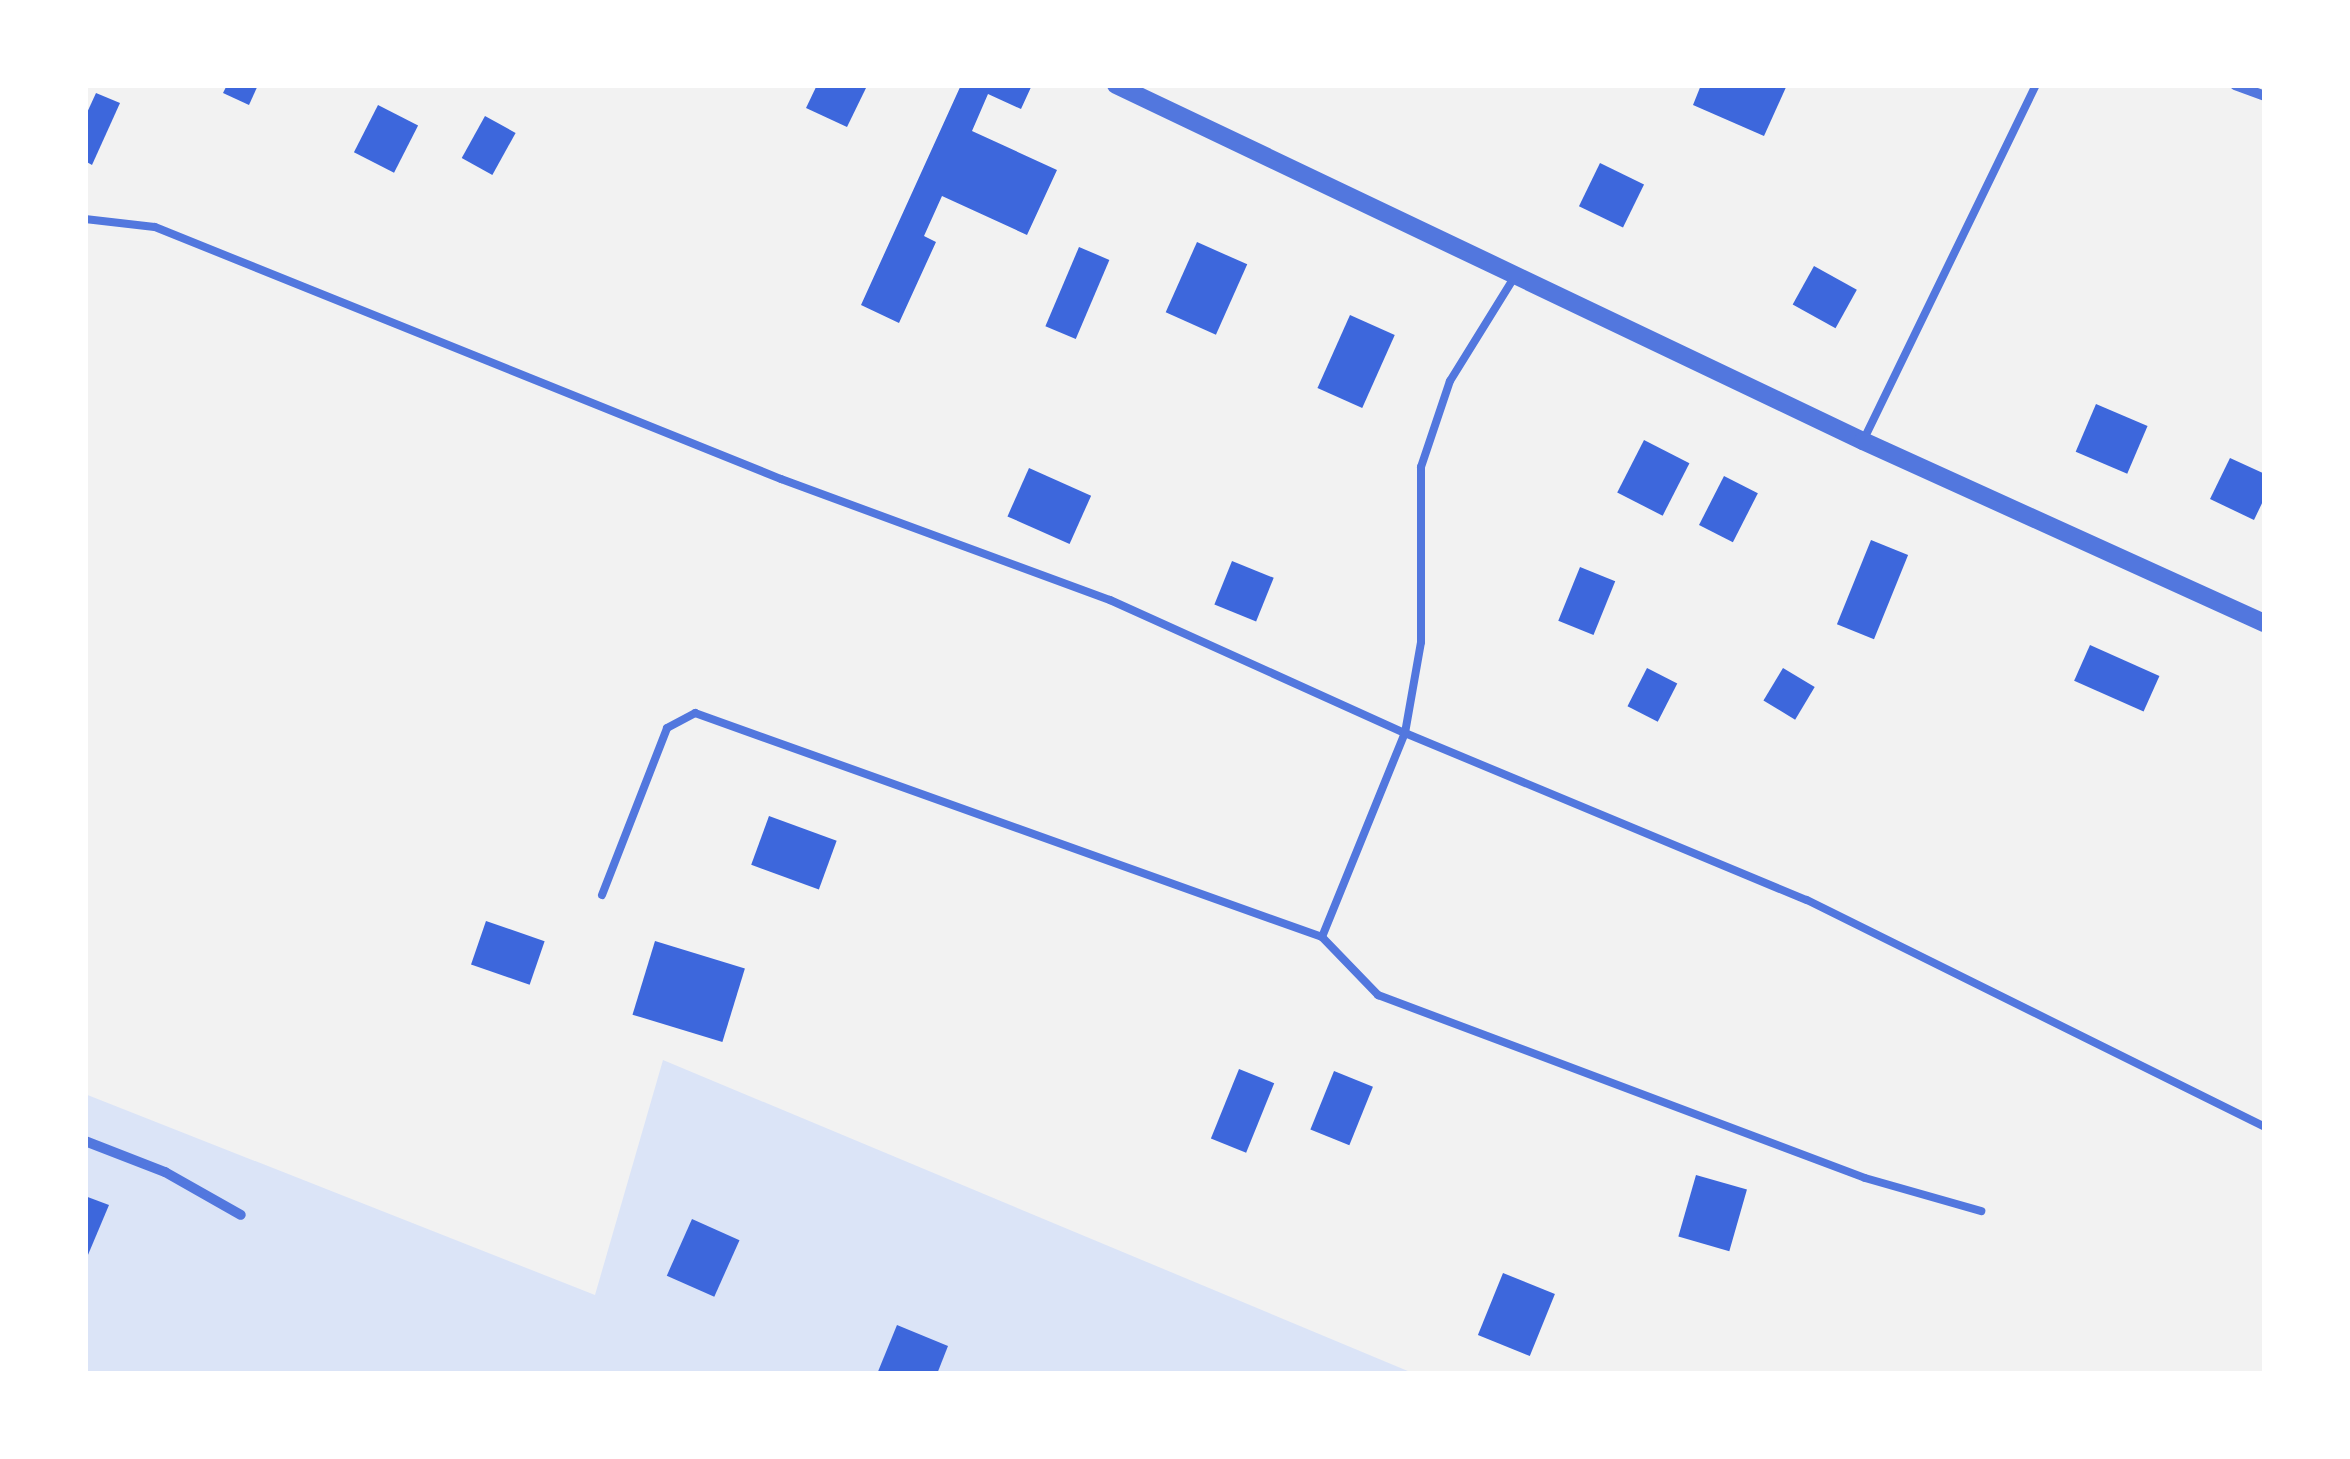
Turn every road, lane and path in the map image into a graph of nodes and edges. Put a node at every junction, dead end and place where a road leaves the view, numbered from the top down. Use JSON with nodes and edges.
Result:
{"nodes":[{"id":1,"x":1116,"y":85,"type":"edge"},
{"id":2,"x":2036,"y":85,"type":"edge"},
{"id":3,"x":2235,"y":85,"type":"edge"},
{"id":4,"x":2265,"y":96,"type":"edge"},
{"id":5,"x":85,"y":219,"type":"edge"},
{"id":6,"x":1515,"y":276,"type":"junction"},
{"id":7,"x":1863,"y":441,"type":"junction"},
{"id":8,"x":2265,"y":623,"type":"edge"},
{"id":9,"x":1404,"y":733,"type":"junction"},
{"id":10,"x":602,"y":896,"type":"dead end"},
{"id":11,"x":1322,"y":937,"type":"junction"},
{"id":12,"x":2265,"y":1127,"type":"edge"},
{"id":13,"x":85,"y":1141,"type":"edge"},
{"id":14,"x":1981,"y":1211,"type":"dead end"},
{"id":15,"x":240,"y":1215,"type":"dead end"}],
"edges":[{"from":1,"to":6,"type":"street"},
{"from":2,"to":7,"type":"lane"},
{"from":3,"to":4,"type":"street"},
{"from":5,"to":9,"type":"lane"},
{"from":6,"to":7,"type":"street"},
{"from":6,"to":9,"type":"lane"},
{"from":7,"to":8,"type":"street"},
{"from":9,"to":11,"type":"lane"},
{"from":9,"to":12,"type":"lane"},
{"from":10,"to":11,"type":"lane"},
{"from":11,"to":14,"type":"lane"},
{"from":13,"to":15,"type":"street"}]}
